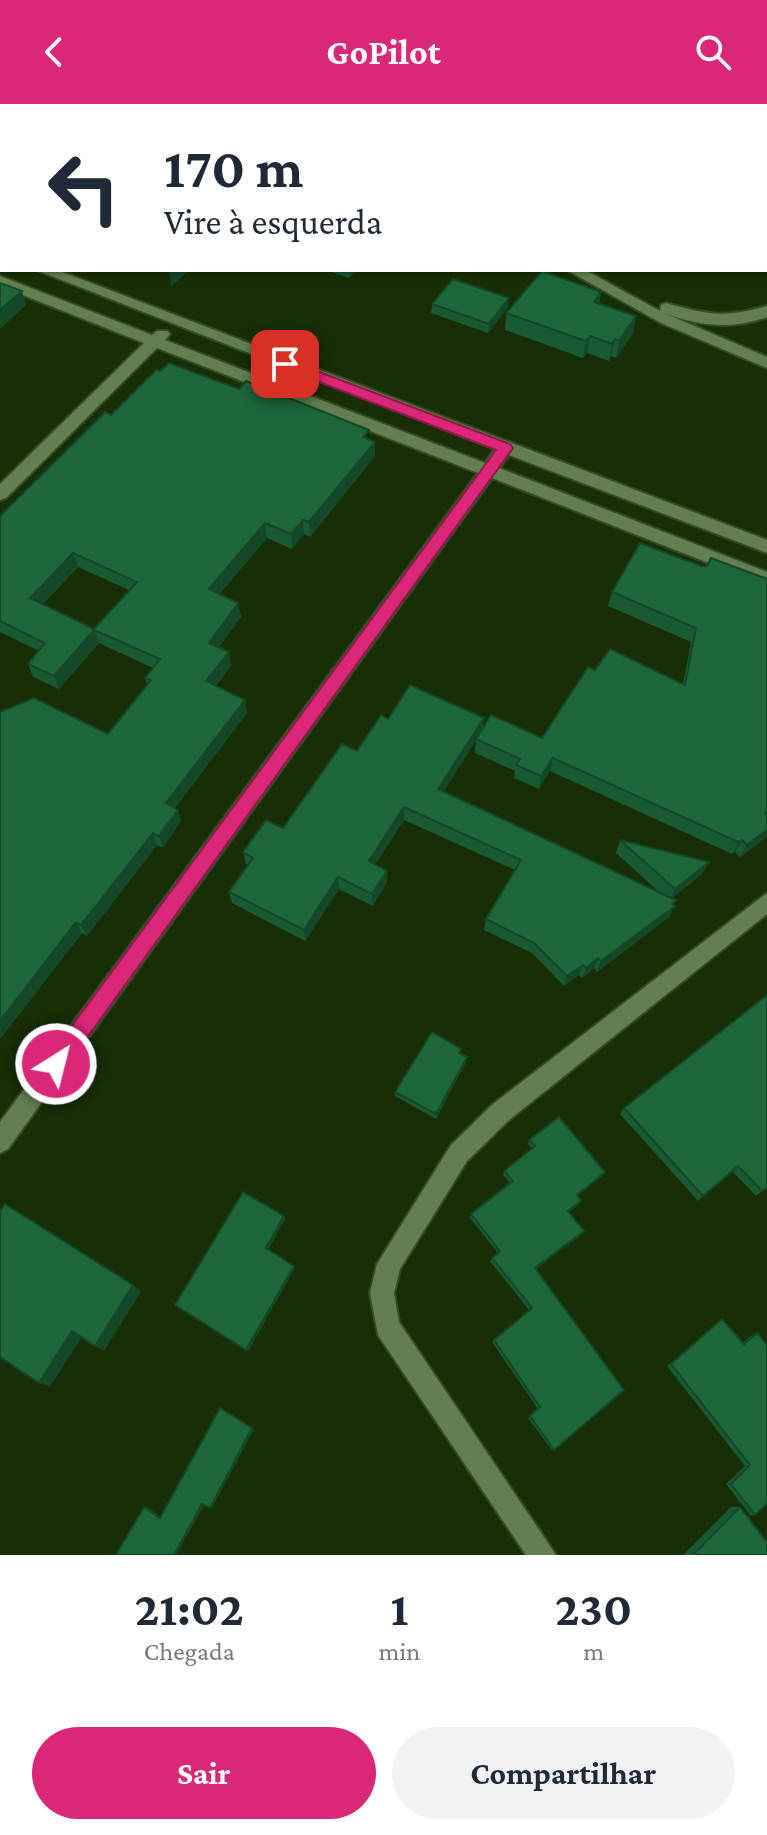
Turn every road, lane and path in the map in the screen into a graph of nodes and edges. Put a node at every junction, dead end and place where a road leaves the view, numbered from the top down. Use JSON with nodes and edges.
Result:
{"nodes":[{"id":1,"x":48,"y":272,"type":"edge"},
{"id":2,"x":578,"y":272,"type":"edge"},
{"id":3,"x":586,"y":272,"type":"edge"},
{"id":4,"x":0,"y":281,"type":"edge"},
{"id":5,"x":767,"y":311,"type":"edge"},
{"id":6,"x":175,"y":321,"type":"junction"},
{"id":7,"x":156,"y":341,"type":"junction"},
{"id":8,"x":767,"y":363,"type":"edge"},
{"id":9,"x":505,"y":448,"type":"junction"},
{"id":10,"x":488,"y":471,"type":"junction"},
{"id":11,"x":0,"y":494,"type":"edge"},
{"id":12,"x":767,"y":547,"type":"edge"},
{"id":13,"x":767,"y":579,"type":"edge"},
{"id":14,"x":767,"y":902,"type":"edge"},
{"id":15,"x":0,"y":1141,"type":"edge"},
{"id":16,"x":542,"y":1555,"type":"edge"}],
"edges":[{"from":1,"to":6,"type":"street"},
{"from":2,"to":8,"type":"street"},
{"from":3,"to":5,"type":"street"},
{"from":4,"to":7,"type":"street"},
{"from":6,"to":7,"type":"street"},
{"from":6,"to":9,"type":"street"},
{"from":7,"to":10,"type":"street"},
{"from":7,"to":11,"type":"street"},
{"from":9,"to":10,"type":"street"},
{"from":9,"to":12,"type":"street"},
{"from":10,"to":13,"type":"street"},
{"from":10,"to":15,"type":"street"},
{"from":14,"to":16,"type":"street"}]}
